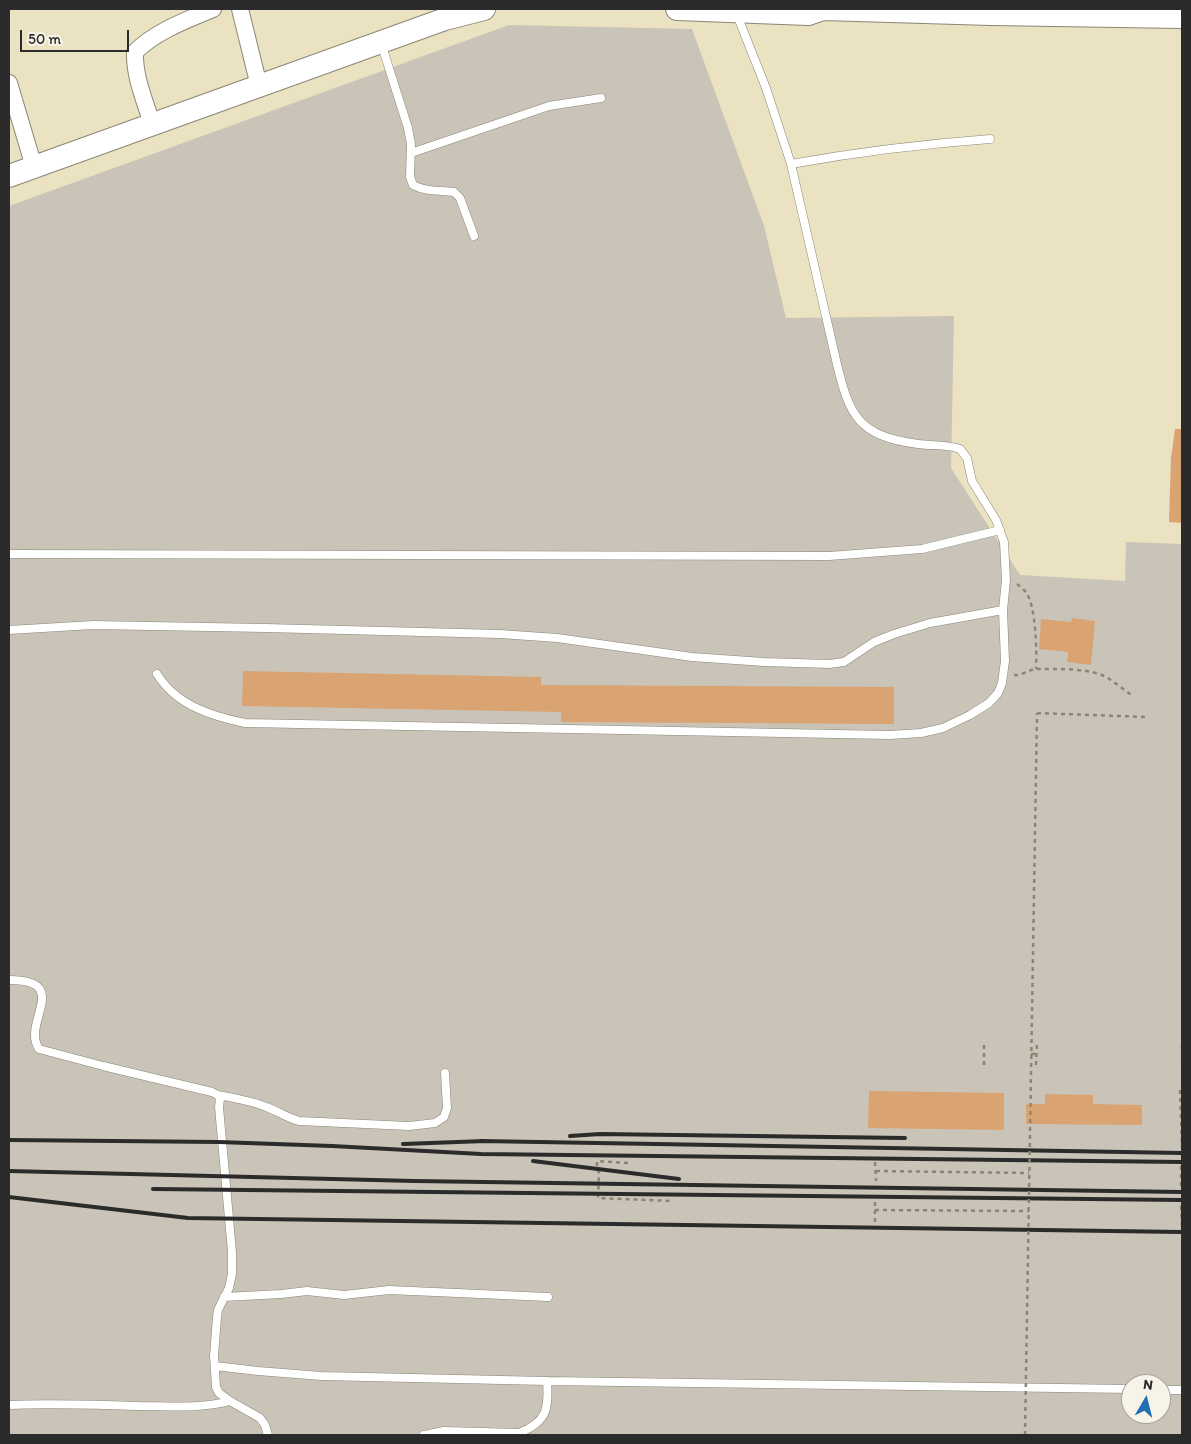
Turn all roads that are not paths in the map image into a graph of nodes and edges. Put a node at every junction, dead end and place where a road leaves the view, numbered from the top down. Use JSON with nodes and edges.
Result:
{"nodes":[{"id":1,"x":213,"y":9,"type":"edge"},
{"id":2,"x":240,"y":9,"type":"edge"},
{"id":3,"x":484,"y":9,"type":"edge"},
{"id":4,"x":677,"y":9,"type":"edge"},
{"id":5,"x":823,"y":9,"type":"edge"},
{"id":6,"x":734,"y":10,"type":"edge"},
{"id":7,"x":958,"y":11,"type":"edge"},
{"id":8,"x":1064,"y":12,"type":"edge"},
{"id":9,"x":1182,"y":17,"type":"edge"},
{"id":10,"x":380,"y":42,"type":"junction"},
{"id":11,"x":9,"y":83,"type":"edge"},
{"id":12,"x":258,"y":86,"type":"junction"},
{"id":13,"x":601,"y":98,"type":"dead end"},
{"id":14,"x":152,"y":124,"type":"junction"},
{"id":15,"x":990,"y":139,"type":"dead end"},
{"id":16,"x":411,"y":153,"type":"junction"},
{"id":17,"x":791,"y":164,"type":"junction"},
{"id":18,"x":34,"y":167,"type":"junction"},
{"id":19,"x":9,"y":176,"type":"edge"},
{"id":20,"x":474,"y":236,"type":"dead end"},
{"id":21,"x":1000,"y":530,"type":"junction"},
{"id":22,"x":9,"y":554,"type":"edge"},
{"id":23,"x":1003,"y":610,"type":"junction"},
{"id":24,"x":9,"y":630,"type":"edge"},
{"id":25,"x":157,"y":674,"type":"dead end"},
{"id":26,"x":9,"y":980,"type":"edge"},
{"id":27,"x":445,"y":1074,"type":"dead end"},
{"id":28,"x":218,"y":1095,"type":"junction"},
{"id":29,"x":224,"y":1297,"type":"junction"},
{"id":30,"x":548,"y":1297,"type":"dead end"},
{"id":31,"x":215,"y":1366,"type":"junction"},
{"id":32,"x":547,"y":1381,"type":"junction"},
{"id":33,"x":1121,"y":1389,"type":"edge"},
{"id":34,"x":230,"y":1401,"type":"junction"},
{"id":35,"x":9,"y":1405,"type":"edge"},
{"id":36,"x":268,"y":1435,"type":"edge"},
{"id":37,"x":424,"y":1435,"type":"edge"}],
"edges":[{"from":1,"to":14,"type":"street"},
{"from":2,"to":12,"type":"street"},
{"from":3,"to":10,"type":"main road"},
{"from":4,"to":6,"type":"main road"},
{"from":5,"to":6,"type":"main road"},
{"from":5,"to":7,"type":"main road"},
{"from":6,"to":17,"type":"lane"},
{"from":7,"to":8,"type":"main road"},
{"from":8,"to":9,"type":"main road"},
{"from":10,"to":12,"type":"main road"},
{"from":10,"to":16,"type":"lane"},
{"from":11,"to":18,"type":"street"},
{"from":12,"to":14,"type":"main road"},
{"from":13,"to":16,"type":"lane"},
{"from":14,"to":18,"type":"main road"},
{"from":15,"to":17,"type":"lane"},
{"from":16,"to":20,"type":"lane"},
{"from":17,"to":21,"type":"lane"},
{"from":18,"to":19,"type":"main road"},
{"from":21,"to":22,"type":"lane"},
{"from":21,"to":23,"type":"lane"},
{"from":23,"to":24,"type":"lane"},
{"from":23,"to":25,"type":"lane"},
{"from":26,"to":28,"type":"lane"},
{"from":27,"to":28,"type":"lane"},
{"from":28,"to":29,"type":"lane"},
{"from":29,"to":30,"type":"lane"},
{"from":29,"to":31,"type":"lane"},
{"from":31,"to":32,"type":"lane"},
{"from":31,"to":34,"type":"lane"},
{"from":32,"to":33,"type":"lane"},
{"from":32,"to":37,"type":"lane"},
{"from":34,"to":35,"type":"lane"},
{"from":34,"to":36,"type":"lane"}]}
